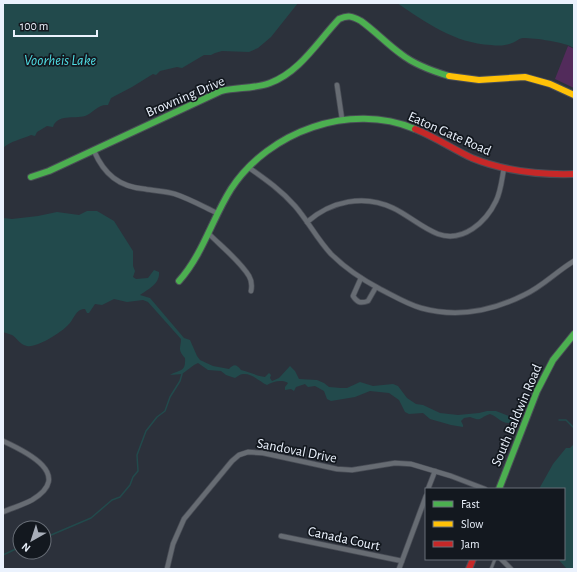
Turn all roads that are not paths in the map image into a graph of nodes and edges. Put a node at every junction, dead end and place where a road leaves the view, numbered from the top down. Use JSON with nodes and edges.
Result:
{"nodes":[{"id":1,"x":338,"y":85,"type":"dead end"},
{"id":2,"x":574,"y":95,"type":"edge"},
{"id":3,"x":342,"y":119,"type":"junction"},
{"id":4,"x":94,"y":151,"type":"junction"},
{"id":5,"x":248,"y":167,"type":"junction"},
{"id":6,"x":504,"y":168,"type":"junction"},
{"id":7,"x":574,"y":174,"type":"edge"},
{"id":8,"x":31,"y":177,"type":"dead end"},
{"id":9,"x":217,"y":213,"type":"junction"},
{"id":10,"x":307,"y":222,"type":"junction"},
{"id":11,"x":208,"y":233,"type":"junction"},
{"id":12,"x":574,"y":261,"type":"edge"},
{"id":13,"x":361,"y":278,"type":"junction"},
{"id":14,"x":179,"y":281,"type":"dead end"},
{"id":15,"x":376,"y":287,"type":"junction"},
{"id":16,"x":251,"y":291,"type":"dead end"},
{"id":17,"x":574,"y":334,"type":"edge"},
{"id":18,"x":3,"y":441,"type":"edge"},
{"id":19,"x":435,"y":471,"type":"junction"},
{"id":20,"x":428,"y":488,"type":"edge"},
{"id":21,"x":482,"y":488,"type":"edge"},
{"id":22,"x":499,"y":488,"type":"edge"},
{"id":23,"x":425,"y":499,"type":"edge"},
{"id":24,"x":3,"y":512,"type":"edge"},
{"id":25,"x":281,"y":536,"type":"dead end"},
{"id":26,"x":502,"y":560,"type":"edge"},
{"id":27,"x":402,"y":561,"type":"junction"},
{"id":28,"x":167,"y":569,"type":"edge"},
{"id":29,"x":399,"y":569,"type":"edge"},
{"id":30,"x":511,"y":569,"type":"edge"}],
"edges":[{"from":1,"to":3,"type":"street"},
{"from":2,"to":4,"type":"street","name":"Browning Drive"},
{"from":3,"to":5,"type":"street","name":"Eaton Gate Road"},
{"from":3,"to":6,"type":"street","name":"Eaton Gate Road"},
{"from":4,"to":8,"type":"street","name":"Browning Drive"},
{"from":4,"to":9,"type":"street"},
{"from":5,"to":9,"type":"street","name":"Eaton Gate Road"},
{"from":5,"to":10,"type":"street"},
{"from":6,"to":7,"type":"street","name":"Eaton Gate Road"},
{"from":6,"to":10,"type":"street"},
{"from":9,"to":11,"type":"street","name":"Eaton Gate Road"},
{"from":10,"to":13,"type":"street"},
{"from":11,"to":14,"type":"street","name":"Eaton Gate Road"},
{"from":11,"to":16,"type":"street"},
{"from":12,"to":15,"type":"street"},
{"from":13,"to":15,"type":"street"},
{"from":13,"to":15,"type":"street"},
{"from":17,"to":22,"type":"street","name":"South Baldwin Road"},
{"from":18,"to":24,"type":"street"},
{"from":19,"to":20,"type":"street"},
{"from":19,"to":21,"type":"street","name":"Sandoval Drive"},
{"from":19,"to":28,"type":"street","name":"Sandoval Drive"},
{"from":23,"to":27,"type":"street"},
{"from":25,"to":27,"type":"street","name":"Canada Court"},
{"from":26,"to":30,"type":"street"},
{"from":27,"to":29,"type":"street"}]}
